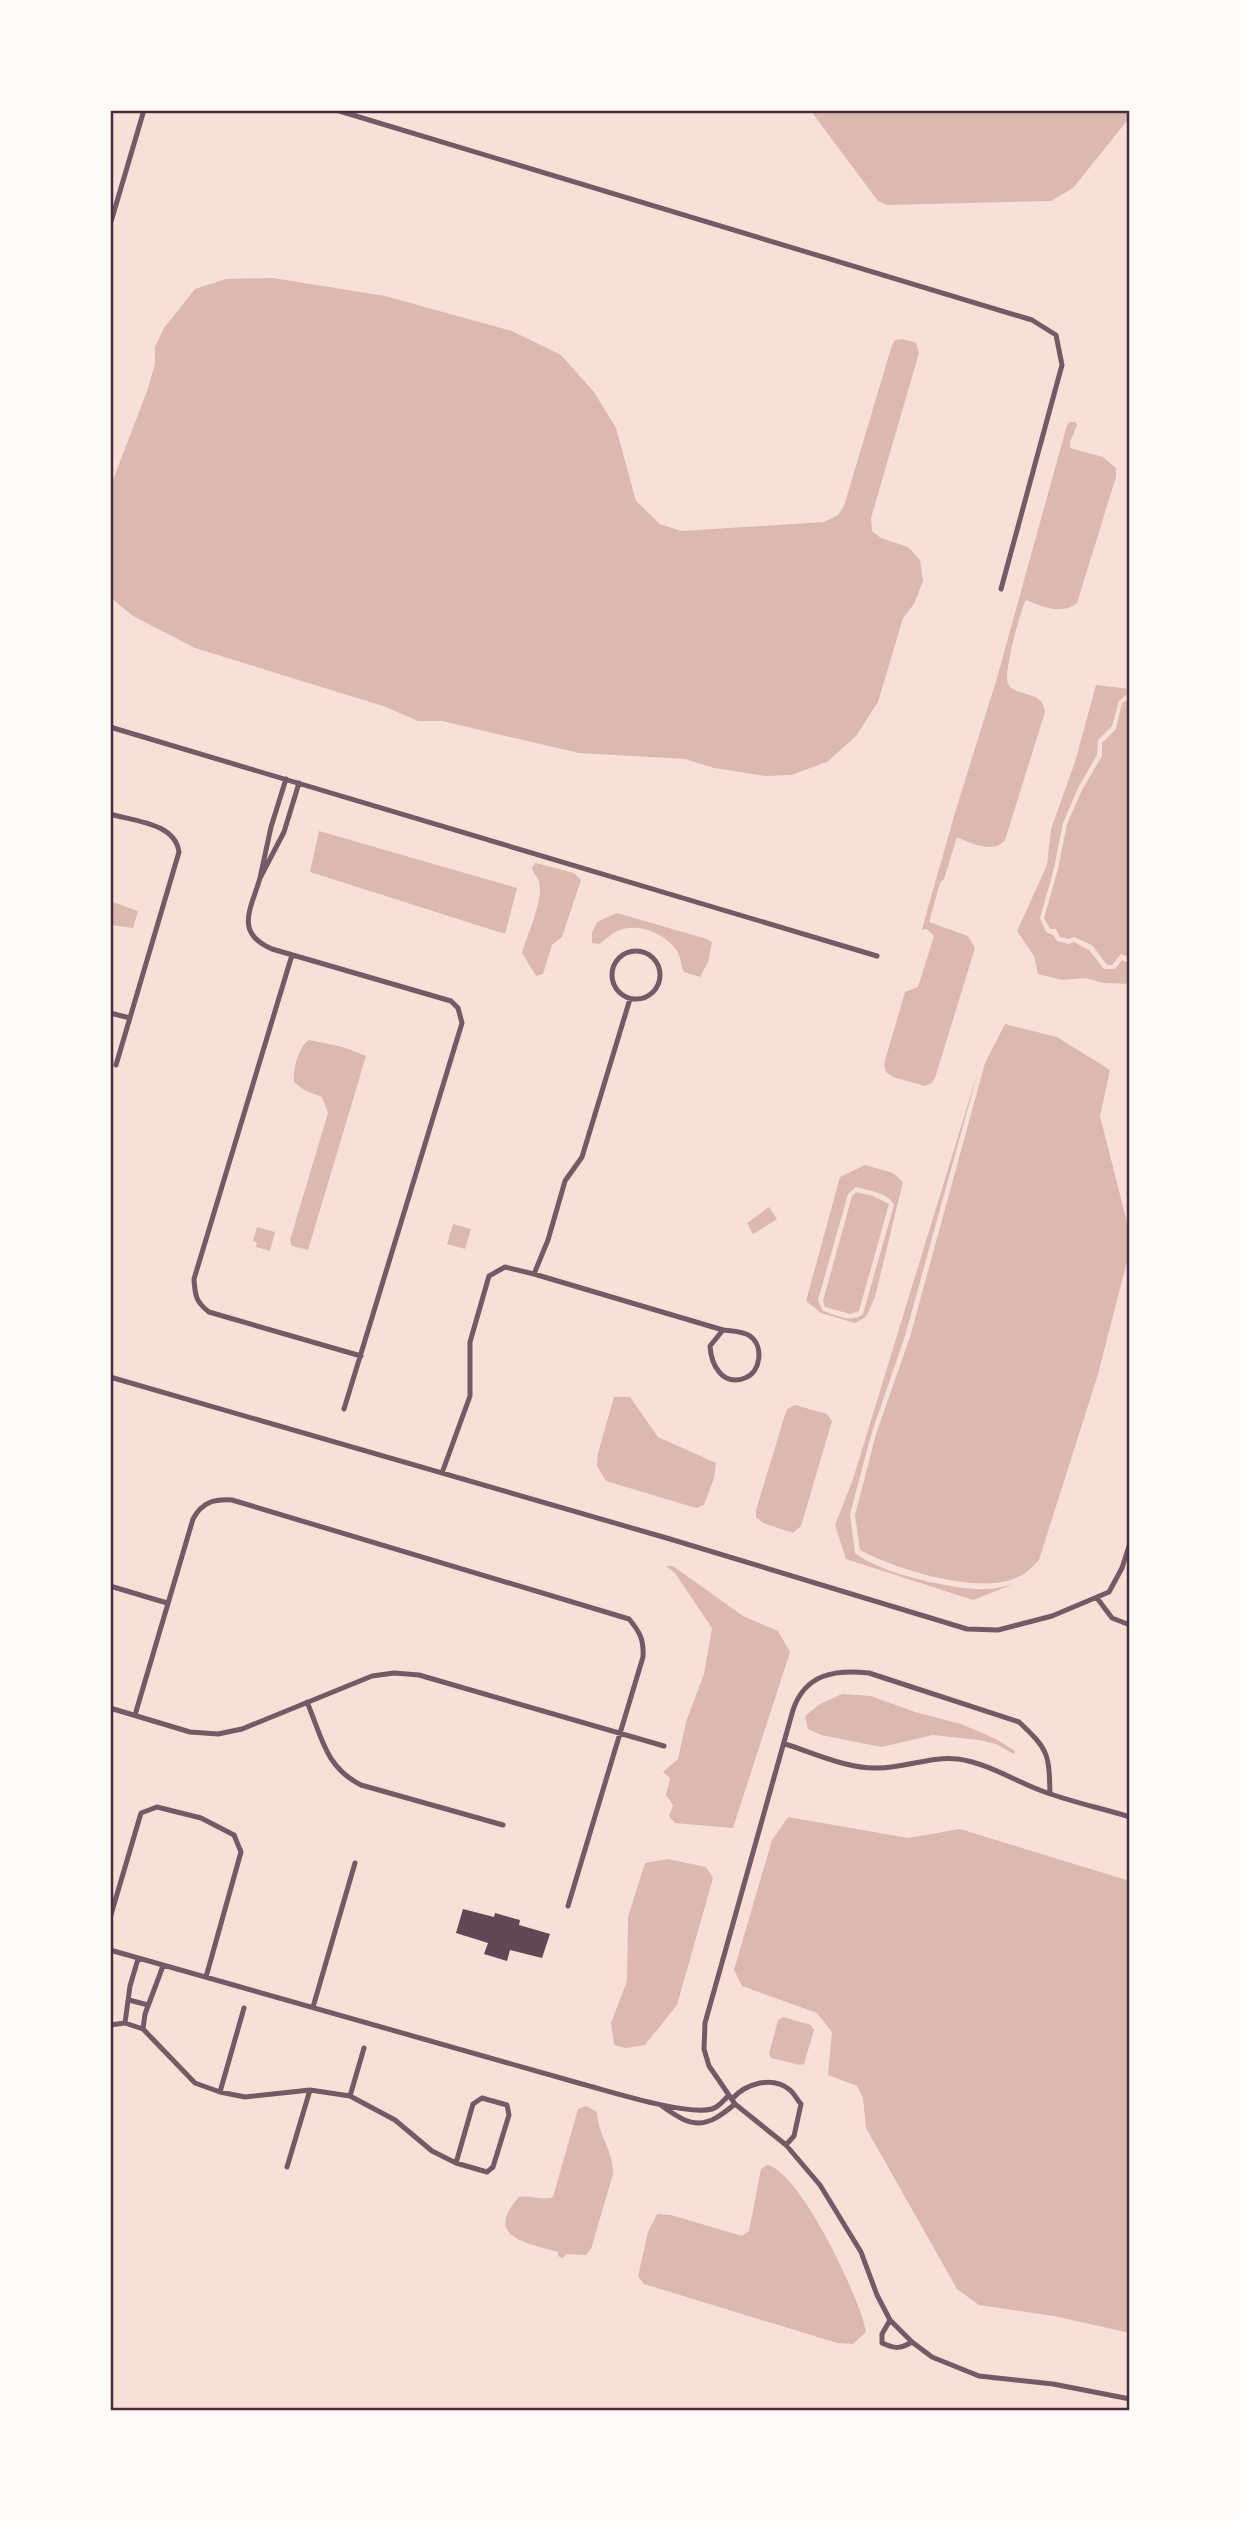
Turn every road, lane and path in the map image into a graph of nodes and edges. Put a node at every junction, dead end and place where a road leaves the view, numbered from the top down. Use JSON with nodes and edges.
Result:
{"nodes":[{"id":1,"x":144,"y":110,"type":"edge"},
{"id":2,"x":336,"y":110,"type":"edge"},
{"id":3,"x":110,"y":225,"type":"edge"},
{"id":4,"x":1001,"y":589,"type":"dead end"},
{"id":5,"x":110,"y":727,"type":"edge"},
{"id":6,"x":286,"y":779,"type":"junction"},
{"id":7,"x":299,"y":783,"type":"junction"},
{"id":8,"x":110,"y":814,"type":"edge"},
{"id":9,"x":260,"y":878,"type":"junction"},
{"id":10,"x":292,"y":955,"type":"junction"},
{"id":11,"x":877,"y":956,"type":"dead end"},
{"id":12,"x":630,"y":999,"type":"junction"},
{"id":13,"x":110,"y":1013,"type":"edge"},
{"id":14,"x":130,"y":1018,"type":"junction"},
{"id":15,"x":116,"y":1065,"type":"dead end"},
{"id":16,"x":534,"y":1274,"type":"junction"},
{"id":17,"x":723,"y":1330,"type":"junction"},
{"id":18,"x":361,"y":1356,"type":"junction"},
{"id":19,"x":110,"y":1377,"type":"edge"},
{"id":20,"x":344,"y":1409,"type":"dead end"},
{"id":21,"x":442,"y":1473,"type":"junction"},
{"id":22,"x":1130,"y":1543,"type":"edge"},
{"id":23,"x":110,"y":1586,"type":"edge"},
{"id":24,"x":1097,"y":1598,"type":"junction"},
{"id":25,"x":167,"y":1603,"type":"junction"},
{"id":26,"x":1130,"y":1625,"type":"edge"},
{"id":27,"x":307,"y":1702,"type":"junction"},
{"id":28,"x":110,"y":1708,"type":"edge"},
{"id":29,"x":135,"y":1715,"type":"junction"},
{"id":30,"x":619,"y":1734,"type":"junction"},
{"id":31,"x":785,"y":1744,"type":"junction"},
{"id":32,"x":664,"y":1746,"type":"dead end"},
{"id":33,"x":1050,"y":1794,"type":"junction"},
{"id":34,"x":1130,"y":1807,"type":"edge"},
{"id":35,"x":1126,"y":1816,"type":"edge"},
{"id":36,"x":503,"y":1825,"type":"dead end"},
{"id":37,"x":355,"y":1863,"type":"dead end"},
{"id":38,"x":568,"y":1906,"type":"dead end"},
{"id":39,"x":110,"y":1918,"type":"edge"},
{"id":40,"x":110,"y":1950,"type":"edge"},
{"id":41,"x":138,"y":1959,"type":"junction"},
{"id":42,"x":163,"y":1966,"type":"junction"},
{"id":43,"x":206,"y":1977,"type":"junction"},
{"id":44,"x":130,"y":2000,"type":"junction"},
{"id":45,"x":148,"y":2005,"type":"junction"},
{"id":46,"x":313,"y":2007,"type":"junction"},
{"id":47,"x":244,"y":2008,"type":"dead end"},
{"id":48,"x":125,"y":2023,"type":"junction"},
{"id":49,"x":110,"y":2025,"type":"edge"},
{"id":50,"x":143,"y":2029,"type":"junction"},
{"id":51,"x":364,"y":2048,"type":"dead end"},
{"id":52,"x":310,"y":2091,"type":"junction"},
{"id":53,"x":220,"y":2092,"type":"junction"},
{"id":54,"x":350,"y":2096,"type":"junction"},
{"id":55,"x":732,"y":2100,"type":"junction"},
{"id":56,"x":660,"y":2104,"type":"junction"},
{"id":57,"x":786,"y":2145,"type":"junction"},
{"id":58,"x":456,"y":2163,"type":"junction"},
{"id":59,"x":287,"y":2167,"type":"dead end"},
{"id":60,"x":890,"y":2320,"type":"junction"},
{"id":61,"x":912,"y":2342,"type":"junction"},
{"id":62,"x":1130,"y":2399,"type":"edge"}],
"edges":[{"from":1,"to":3,"type":"street"},
{"from":2,"to":4,"type":"street"},
{"from":5,"to":6,"type":"street"},
{"from":6,"to":7,"type":"street"},
{"from":6,"to":9,"type":"street"},
{"from":7,"to":9,"type":"street"},
{"from":7,"to":11,"type":"street"},
{"from":8,"to":14,"type":"street"},
{"from":9,"to":10,"type":"street"},
{"from":10,"to":18,"type":"street"},
{"from":10,"to":18,"type":"street"},
{"from":12,"to":12,"type":"street"},
{"from":12,"to":16,"type":"street"},
{"from":13,"to":14,"type":"street"},
{"from":14,"to":15,"type":"street"},
{"from":16,"to":17,"type":"street"},
{"from":16,"to":21,"type":"street"},
{"from":17,"to":17,"type":"street"},
{"from":18,"to":20,"type":"street"},
{"from":19,"to":21,"type":"street"},
{"from":21,"to":24,"type":"street"},
{"from":22,"to":24,"type":"street"},
{"from":23,"to":25,"type":"street"},
{"from":24,"to":26,"type":"street"},
{"from":25,"to":29,"type":"street"},
{"from":25,"to":30,"type":"street"},
{"from":27,"to":29,"type":"street"},
{"from":27,"to":30,"type":"street"},
{"from":27,"to":36,"type":"street"},
{"from":28,"to":29,"type":"street"},
{"from":30,"to":32,"type":"street"},
{"from":30,"to":38,"type":"street"},
{"from":31,"to":33,"type":"street"},
{"from":31,"to":33,"type":"street"},
{"from":31,"to":55,"type":"street"},
{"from":33,"to":35,"type":"street"},
{"from":34,"to":35,"type":"street"},
{"from":37,"to":46,"type":"street"},
{"from":39,"to":43,"type":"street"},
{"from":40,"to":41,"type":"street"},
{"from":41,"to":42,"type":"street"},
{"from":41,"to":44,"type":"street"},
{"from":42,"to":43,"type":"street"},
{"from":42,"to":45,"type":"street"},
{"from":43,"to":46,"type":"street"},
{"from":44,"to":45,"type":"street"},
{"from":44,"to":48,"type":"street"},
{"from":45,"to":50,"type":"street"},
{"from":46,"to":56,"type":"street"},
{"from":47,"to":53,"type":"street"},
{"from":48,"to":49,"type":"street"},
{"from":48,"to":50,"type":"street"},
{"from":50,"to":53,"type":"street"},
{"from":51,"to":54,"type":"street"},
{"from":52,"to":53,"type":"street"},
{"from":52,"to":54,"type":"street"},
{"from":52,"to":59,"type":"street"},
{"from":54,"to":58,"type":"street"},
{"from":55,"to":56,"type":"street"},
{"from":55,"to":56,"type":"street"},
{"from":55,"to":57,"type":"street"},
{"from":55,"to":57,"type":"street"},
{"from":57,"to":60,"type":"street"},
{"from":58,"to":58,"type":"street"},
{"from":60,"to":61,"type":"street"},
{"from":60,"to":61,"type":"street"},
{"from":61,"to":62,"type":"street"}]}
